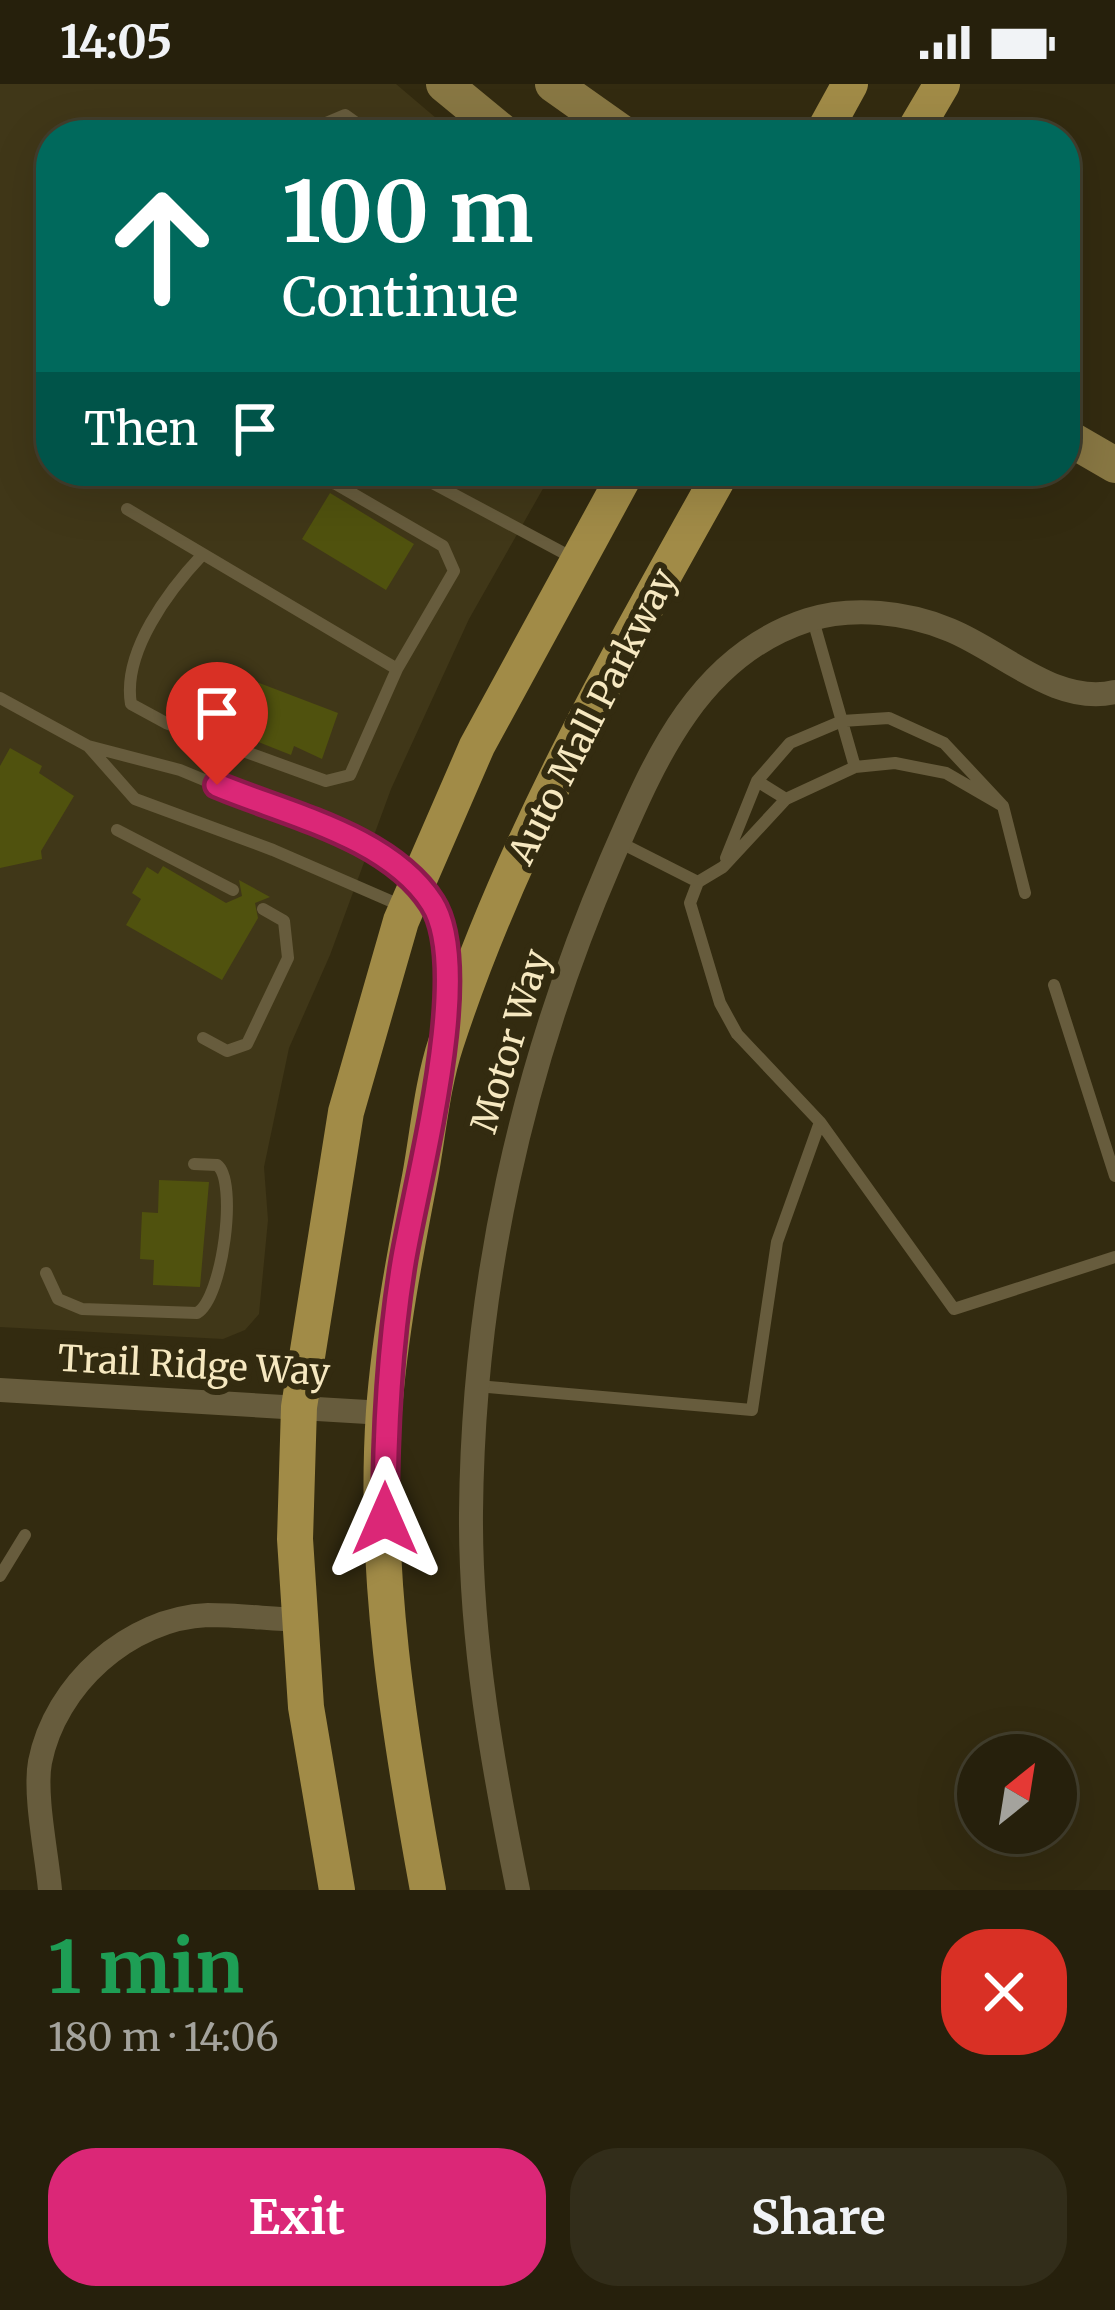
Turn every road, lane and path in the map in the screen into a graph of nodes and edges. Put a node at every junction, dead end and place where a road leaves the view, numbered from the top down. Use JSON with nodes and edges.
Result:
{"nodes":[{"id":1,"x":443,"y":84,"type":"edge"},
{"id":2,"x":554,"y":84,"type":"edge"},
{"id":3,"x":850,"y":84,"type":"edge"},
{"id":4,"x":942,"y":84,"type":"edge"},
{"id":5,"x":487,"y":120,"type":"edge"},
{"id":6,"x":605,"y":120,"type":"edge"},
{"id":7,"x":830,"y":120,"type":"edge"},
{"id":8,"x":921,"y":120,"type":"edge"},
{"id":9,"x":1080,"y":445,"type":"edge"},
{"id":10,"x":1115,"y":465,"type":"edge"},
{"id":11,"x":339,"y":486,"type":"edge"},
{"id":12,"x":438,"y":486,"type":"edge"},
{"id":13,"x":618,"y":486,"type":"edge"},
{"id":14,"x":714,"y":486,"type":"edge"},
{"id":15,"x":127,"y":509,"type":"dead end"},
{"id":16,"x":203,"y":554,"type":"junction"},
{"id":17,"x":576,"y":560,"type":"junction"},
{"id":18,"x":812,"y":619,"type":"junction"},
{"id":19,"x":397,"y":669,"type":"junction"},
{"id":20,"x":1115,"y":692,"type":"edge"},
{"id":21,"x":0,"y":698,"type":"edge"},
{"id":22,"x":842,"y":721,"type":"junction"},
{"id":23,"x":944,"y":743,"type":"junction"},
{"id":24,"x":88,"y":746,"type":"junction"},
{"id":25,"x":855,"y":767,"type":"junction"},
{"id":26,"x":946,"y":773,"type":"junction"},
{"id":27,"x":757,"y":781,"type":"junction"},
{"id":28,"x":786,"y":799,"type":"junction"},
{"id":29,"x":1003,"y":806,"type":"junction"},
{"id":30,"x":117,"y":830,"type":"dead end"},
{"id":31,"x":619,"y":842,"type":"junction"},
{"id":32,"x":723,"y":866,"type":"junction"},
{"id":33,"x":698,"y":883,"type":"junction"},
{"id":34,"x":233,"y":890,"type":"dead end"},
{"id":35,"x":1025,"y":893,"type":"dead end"},
{"id":36,"x":412,"y":897,"type":"junction"},
{"id":37,"x":263,"y":909,"type":"dead end"},
{"id":38,"x":1054,"y":986,"type":"dead end"},
{"id":39,"x":203,"y":1038,"type":"dead end"},
{"id":40,"x":445,"y":1046,"type":"junction"},
{"id":41,"x":820,"y":1122,"type":"junction"},
{"id":42,"x":194,"y":1163,"type":"dead end"},
{"id":43,"x":1115,"y":1177,"type":"edge"},
{"id":44,"x":1115,"y":1257,"type":"edge"},
{"id":45,"x":46,"y":1273,"type":"dead end"},
{"id":46,"x":476,"y":1386,"type":"junction"},
{"id":47,"x":0,"y":1390,"type":"edge"},
{"id":48,"x":299,"y":1407,"type":"junction"},
{"id":49,"x":384,"y":1412,"type":"junction"},
{"id":50,"x":25,"y":1535,"type":"dead end"},
{"id":51,"x":0,"y":1576,"type":"edge"},
{"id":52,"x":300,"y":1620,"type":"junction"},
{"id":53,"x":50,"y":1890,"type":"edge"},
{"id":54,"x":337,"y":1890,"type":"edge"},
{"id":55,"x":428,"y":1890,"type":"edge"},
{"id":56,"x":518,"y":1890,"type":"edge"}],
"edges":[{"from":1,"to":5,"type":"main road"},
{"from":2,"to":6,"type":"main road"},
{"from":3,"to":7,"type":"main road"},
{"from":4,"to":8,"type":"main road"},
{"from":9,"to":10,"type":"main road"},
{"from":11,"to":19,"type":"lane"},
{"from":12,"to":17,"type":"lane"},
{"from":13,"to":17,"type":"main road"},
{"from":14,"to":40,"type":"main road","name":"Auto Mall Parkway"},
{"from":15,"to":16,"type":"lane"},
{"from":16,"to":19,"type":"lane"},
{"from":16,"to":19,"type":"lane"},
{"from":17,"to":36,"type":"main road"},
{"from":18,"to":20,"type":"street","name":"Motor Way"},
{"from":18,"to":22,"type":"lane"},
{"from":18,"to":31,"type":"street","name":"Motor Way"},
{"from":21,"to":24,"type":"lane"},
{"from":22,"to":23,"type":"lane"},
{"from":22,"to":25,"type":"lane"},
{"from":22,"to":27,"type":"lane"},
{"from":23,"to":26,"type":"lane"},
{"from":23,"to":29,"type":"lane"},
{"from":24,"to":36,"type":"lane"},
{"from":24,"to":36,"type":"lane"},
{"from":25,"to":26,"type":"lane"},
{"from":25,"to":28,"type":"lane"},
{"from":26,"to":29,"type":"lane"},
{"from":27,"to":28,"type":"lane"},
{"from":27,"to":32,"type":"lane"},
{"from":28,"to":32,"type":"lane"},
{"from":29,"to":35,"type":"lane"},
{"from":30,"to":34,"type":"lane"},
{"from":31,"to":33,"type":"lane"},
{"from":31,"to":46,"type":"street","name":"Motor Way"},
{"from":32,"to":33,"type":"lane"},
{"from":33,"to":41,"type":"lane"},
{"from":36,"to":40,"type":"lane"},
{"from":36,"to":48,"type":"main road"},
{"from":37,"to":39,"type":"lane"},
{"from":38,"to":43,"type":"lane"},
{"from":40,"to":49,"type":"main road","name":"Auto Mall Parkway"},
{"from":41,"to":44,"type":"lane"},
{"from":41,"to":46,"type":"lane"},
{"from":42,"to":45,"type":"lane"},
{"from":46,"to":56,"type":"street","name":"Motor Way"},
{"from":47,"to":48,"type":"street","name":"Trail Ridge Way"},
{"from":48,"to":49,"type":"street","name":"Trail Ridge Way"},
{"from":48,"to":52,"type":"main road"},
{"from":49,"to":55,"type":"main road","name":"Auto Mall Parkway"},
{"from":50,"to":51,"type":"lane"},
{"from":52,"to":53,"type":"street"},
{"from":52,"to":54,"type":"main road"}]}
